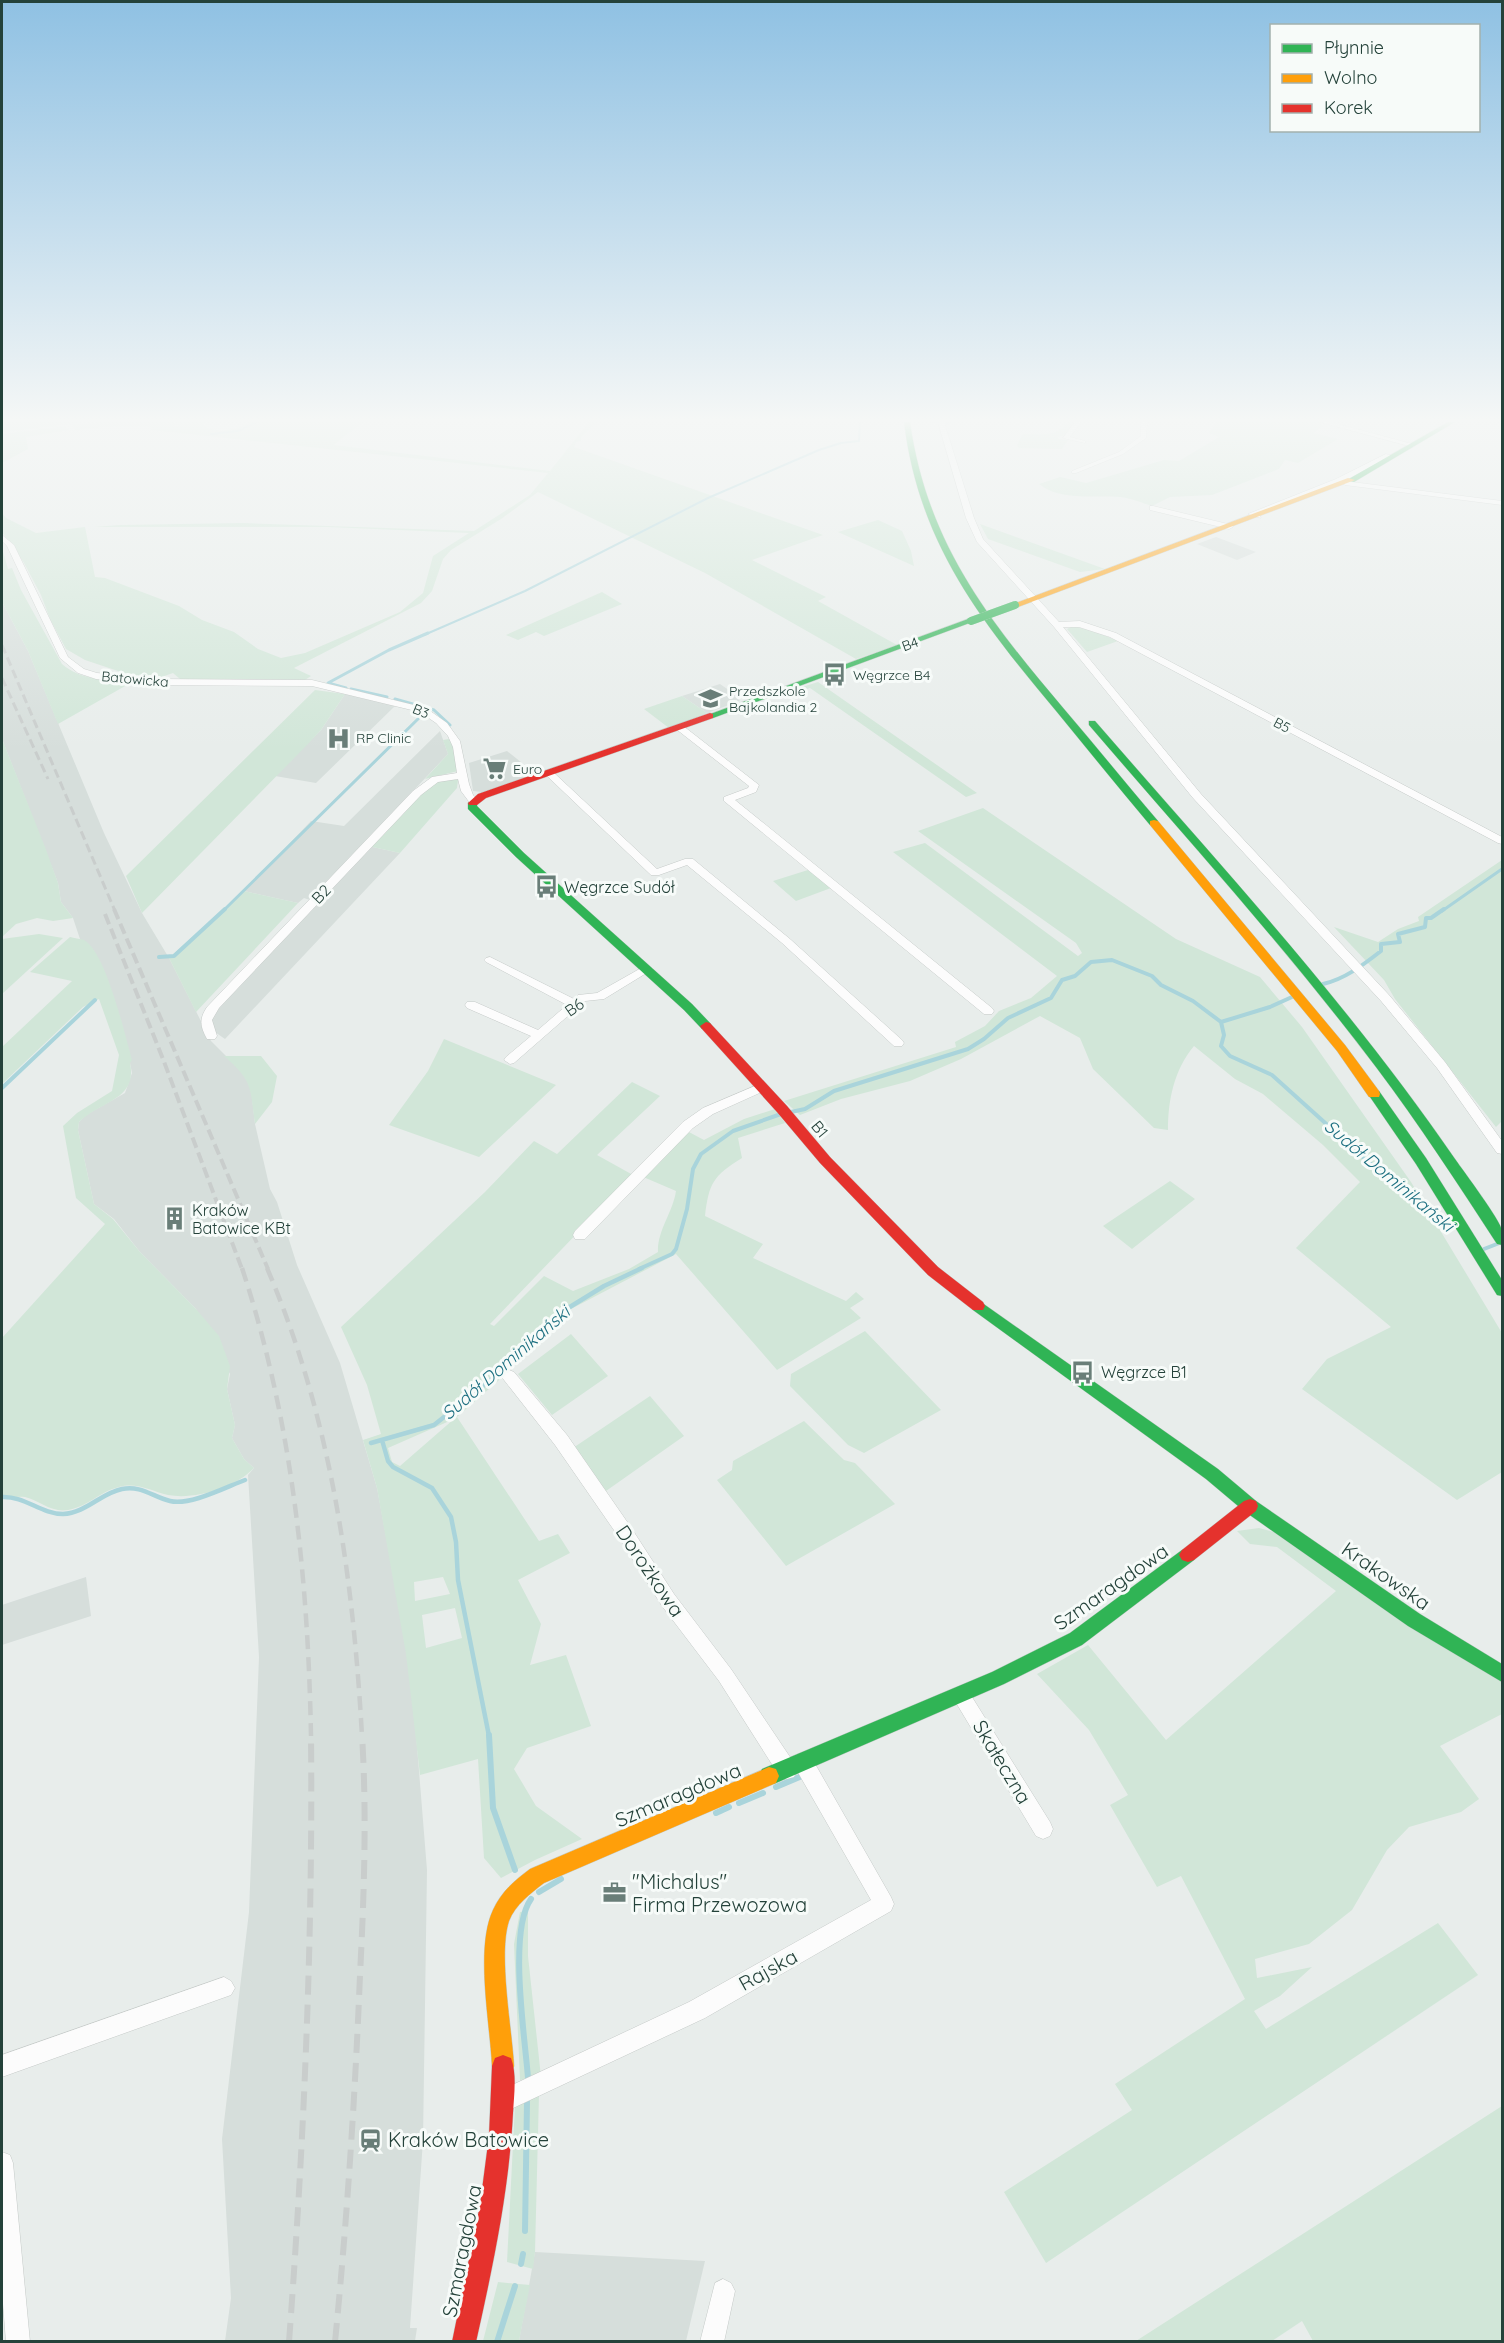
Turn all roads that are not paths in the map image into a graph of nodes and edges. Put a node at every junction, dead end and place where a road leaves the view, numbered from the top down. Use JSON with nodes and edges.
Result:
{"nodes":[{"id":1,"x":938,"y":531,"type":"edge"},
{"id":2,"x":976,"y":531,"type":"edge"},
{"id":3,"x":1216,"y":531,"type":"edge"},
{"id":4,"x":2,"y":537,"type":"edge"},
{"id":5,"x":993,"y":598,"type":"dead end"},
{"id":6,"x":1034,"y":598,"type":"junction"},
{"id":7,"x":1011,"y":624,"type":"dead end"},
{"id":8,"x":1058,"y":625,"type":"junction"},
{"id":9,"x":312,"y":683,"type":"joint"},
{"id":10,"x":1082,"y":711,"type":"dead end"},
{"id":11,"x":679,"y":727,"type":"junction"},
{"id":12,"x":549,"y":773,"type":"junction"},
{"id":13,"x":462,"y":775,"type":"junction"},
{"id":14,"x":474,"y":801,"type":"junction"},
{"id":15,"x":1503,"y":841,"type":"edge"},
{"id":16,"x":490,"y":960,"type":"dead end"},
{"id":17,"x":647,"y":969,"type":"junction"},
{"id":18,"x":575,"y":1004,"type":"junction"},
{"id":19,"x":471,"y":1005,"type":"dead end"},
{"id":20,"x":988,"y":1011,"type":"dead end"},
{"id":21,"x":539,"y":1035,"type":"junction"},
{"id":22,"x":211,"y":1036,"type":"dead end"},
{"id":23,"x":898,"y":1043,"type":"dead end"},
{"id":24,"x":510,"y":1060,"type":"dead end"},
{"id":25,"x":762,"y":1087,"type":"junction"},
{"id":26,"x":1503,"y":1150,"type":"edge"},
{"id":27,"x":580,"y":1235,"type":"dead end"},
{"id":28,"x":1503,"y":1240,"type":"edge"},
{"id":29,"x":1503,"y":1291,"type":"edge"},
{"id":30,"x":509,"y":1376,"type":"dead end"},
{"id":31,"x":1250,"y":1506,"type":"junction"},
{"id":32,"x":1503,"y":1674,"type":"edge"},
{"id":33,"x":960,"y":1695,"type":"junction"},
{"id":34,"x":795,"y":1766,"type":"junction"},
{"id":35,"x":1043,"y":1829,"type":"dead end"},
{"id":36,"x":224,"y":1988,"type":"dead end"},
{"id":37,"x":2,"y":2066,"type":"edge"},
{"id":38,"x":503,"y":2101,"type":"junction"},
{"id":39,"x":2,"y":2163,"type":"edge"},
{"id":40,"x":723,"y":2290,"type":"dead end"},
{"id":41,"x":18,"y":2342,"type":"edge"},
{"id":42,"x":464,"y":2342,"type":"edge"},
{"id":43,"x":712,"y":2342,"type":"edge"}],
"edges":[{"from":1,"to":29,"type":"main road"},
{"from":2,"to":6,"type":"street"},
{"from":3,"to":6,"type":"main road","name":"B4"},
{"from":4,"to":9,"type":"street","name":"Batowicka"},
{"from":5,"to":7,"type":"main road"},
{"from":6,"to":8,"type":"street"},
{"from":6,"to":11,"type":"main road","name":"B4","bridge":true},
{"from":8,"to":15,"type":"street","name":"B5"},
{"from":8,"to":26,"type":"street"},
{"from":9,"to":13,"type":"street","name":"B3"},
{"from":10,"to":28,"type":"main road"},
{"from":11,"to":12,"type":"main road","name":"B4"},
{"from":11,"to":20,"type":"street"},
{"from":12,"to":14,"type":"main road","name":"B4"},
{"from":12,"to":23,"type":"street"},
{"from":13,"to":14,"type":"street","name":"B3"},
{"from":13,"to":22,"type":"street","name":"B2"},
{"from":14,"to":17,"type":"main road","name":"B1"},
{"from":16,"to":18,"type":"street"},
{"from":17,"to":18,"type":"street","name":"B6"},
{"from":17,"to":25,"type":"main road","name":"B1"},
{"from":18,"to":21,"type":"street","name":"B6"},
{"from":19,"to":21,"type":"street"},
{"from":21,"to":24,"type":"street","name":"B6"},
{"from":25,"to":27,"type":"street"},
{"from":25,"to":31,"type":"main road","name":"B1"},
{"from":30,"to":34,"type":"street","name":"Dorożkowa"},
{"from":31,"to":32,"type":"main road","name":"Krakowska"},
{"from":31,"to":33,"type":"main road","name":"Szmaragdowa"},
{"from":33,"to":34,"type":"main road","name":"Szmaragdowa"},
{"from":33,"to":35,"type":"street","name":"Skałeczna"},
{"from":34,"to":38,"type":"main road","name":"Szmaragdowa"},
{"from":34,"to":38,"type":"street","name":"Rajska"},
{"from":36,"to":37,"type":"street"},
{"from":38,"to":42,"type":"main road","name":"Szmaragdowa"},
{"from":39,"to":41,"type":"street"},
{"from":40,"to":43,"type":"street"}]}
